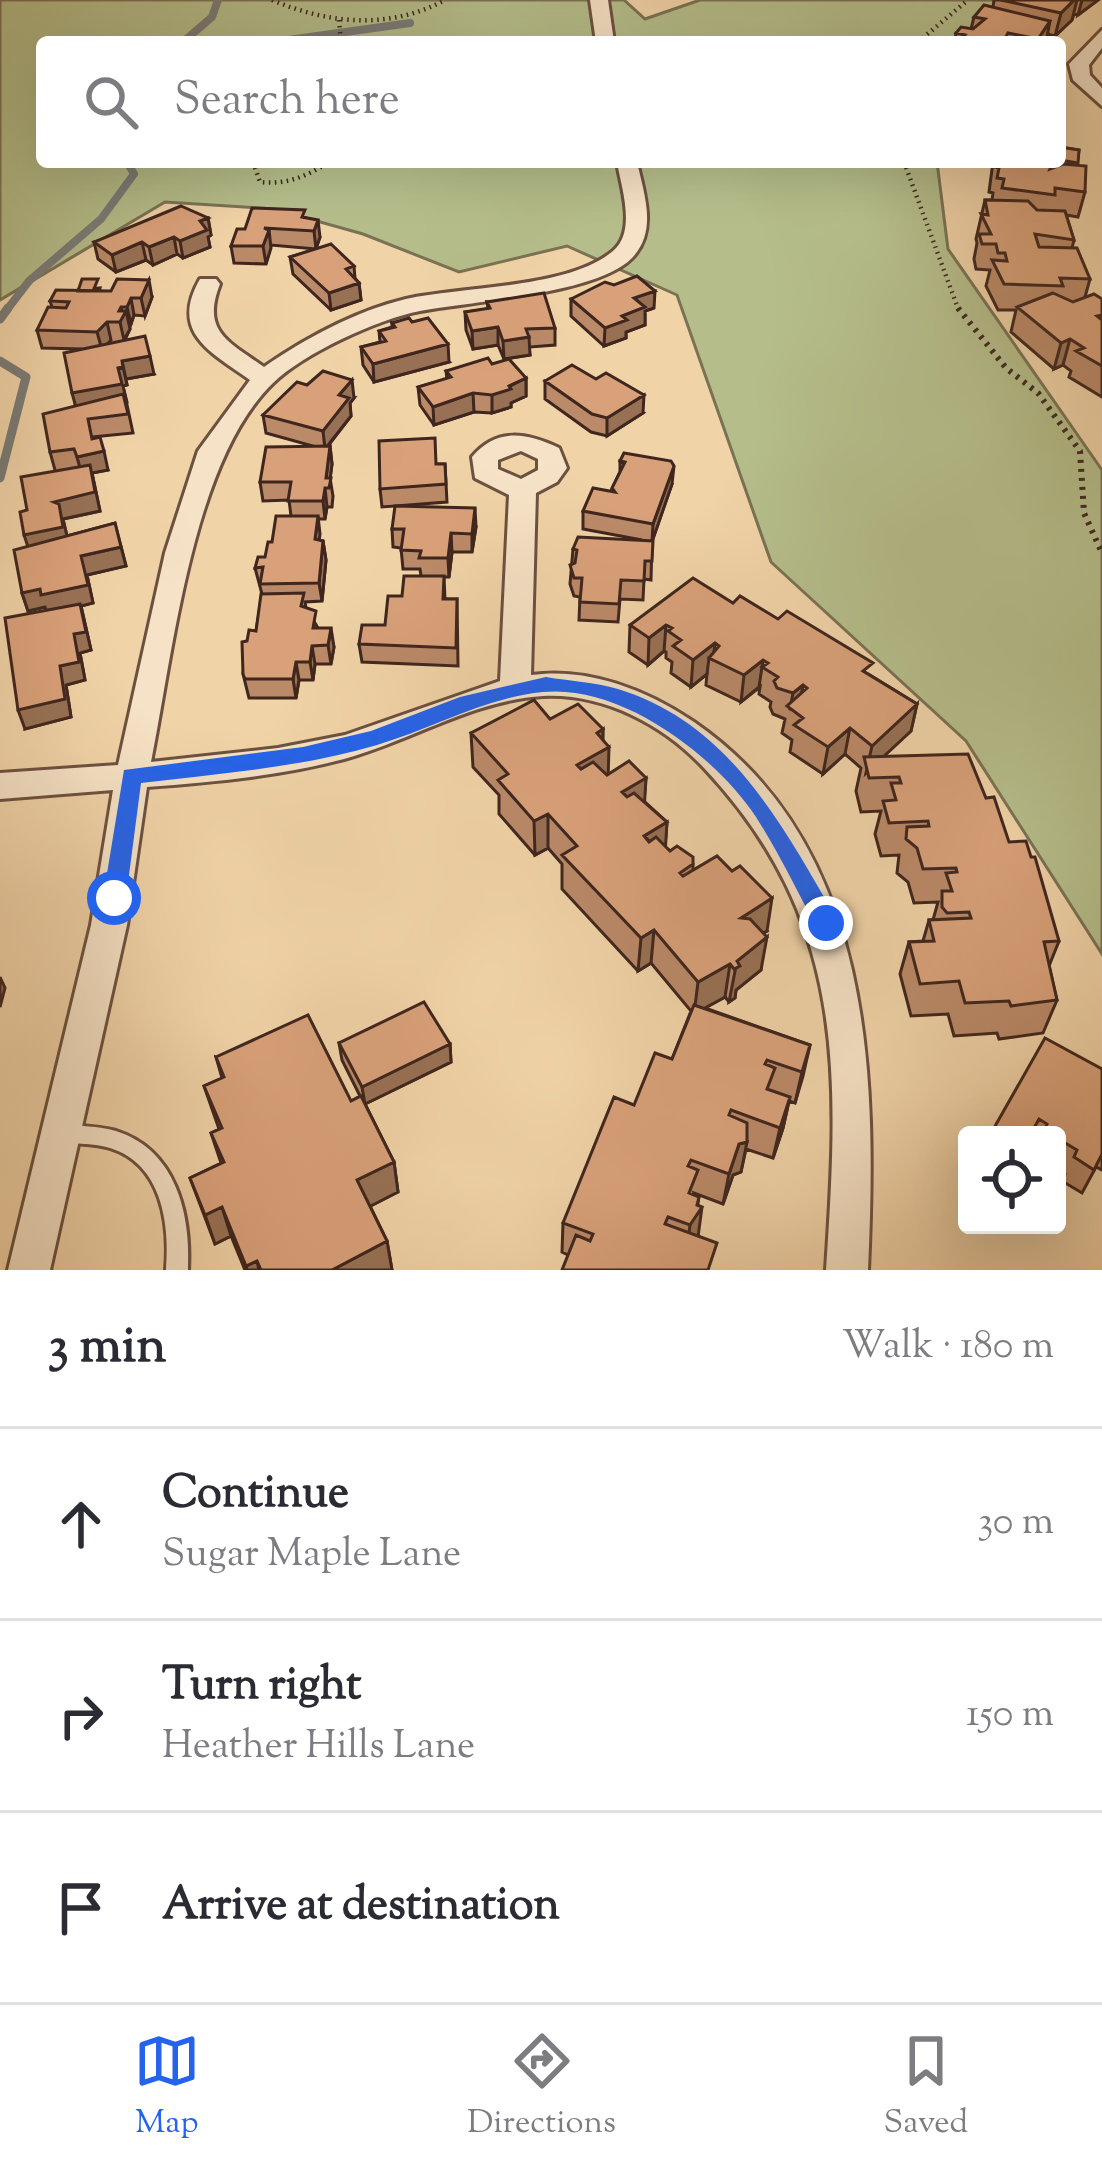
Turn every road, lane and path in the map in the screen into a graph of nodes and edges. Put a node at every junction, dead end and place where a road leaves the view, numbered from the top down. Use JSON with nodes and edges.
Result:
{"nodes":[{"id":1,"x":272,"y":0,"type":"edge"},
{"id":2,"x":445,"y":0,"type":"edge"},
{"id":3,"x":599,"y":0,"type":"edge"},
{"id":4,"x":968,"y":0,"type":"edge"},
{"id":5,"x":339,"y":23,"type":"junction"},
{"id":6,"x":341,"y":36,"type":"edge"},
{"id":7,"x":604,"y":36,"type":"edge"},
{"id":8,"x":925,"y":36,"type":"edge"},
{"id":9,"x":1102,"y":36,"type":"edge"},
{"id":10,"x":1102,"y":100,"type":"edge"},
{"id":11,"x":255,"y":168,"type":"edge"},
{"id":12,"x":320,"y":168,"type":"edge"},
{"id":13,"x":628,"y":168,"type":"edge"},
{"id":14,"x":906,"y":168,"type":"edge"},
{"id":15,"x":208,"y":284,"type":"dead end"},
{"id":16,"x":264,"y":378,"type":"junction"},
{"id":17,"x":523,"y":487,"type":"dead end"},
{"id":18,"x":1102,"y":553,"type":"edge"},
{"id":19,"x":515,"y":689,"type":"junction"},
{"id":20,"x":132,"y":776,"type":"junction"},
{"id":21,"x":2,"y":786,"type":"edge"},
{"id":22,"x":59,"y":1132,"type":"junction"},
{"id":23,"x":28,"y":1270,"type":"edge"},
{"id":24,"x":177,"y":1270,"type":"edge"},
{"id":25,"x":848,"y":1270,"type":"edge"}],
"edges":[{"from":1,"to":5,"type":"path"},
{"from":2,"to":5,"type":"path"},
{"from":3,"to":7,"type":"street"},
{"from":4,"to":8,"type":"path"},
{"from":5,"to":6,"type":"path"},
{"from":9,"to":10,"type":"street"},
{"from":11,"to":12,"type":"path"},
{"from":13,"to":16,"type":"street"},
{"from":14,"to":18,"type":"path"},
{"from":15,"to":16,"type":"street"},
{"from":16,"to":20,"type":"street"},
{"from":17,"to":19,"type":"street"},
{"from":19,"to":20,"type":"street"},
{"from":19,"to":25,"type":"street"},
{"from":20,"to":21,"type":"street"},
{"from":20,"to":22,"type":"street"},
{"from":22,"to":23,"type":"street"},
{"from":22,"to":24,"type":"lane"}]}
